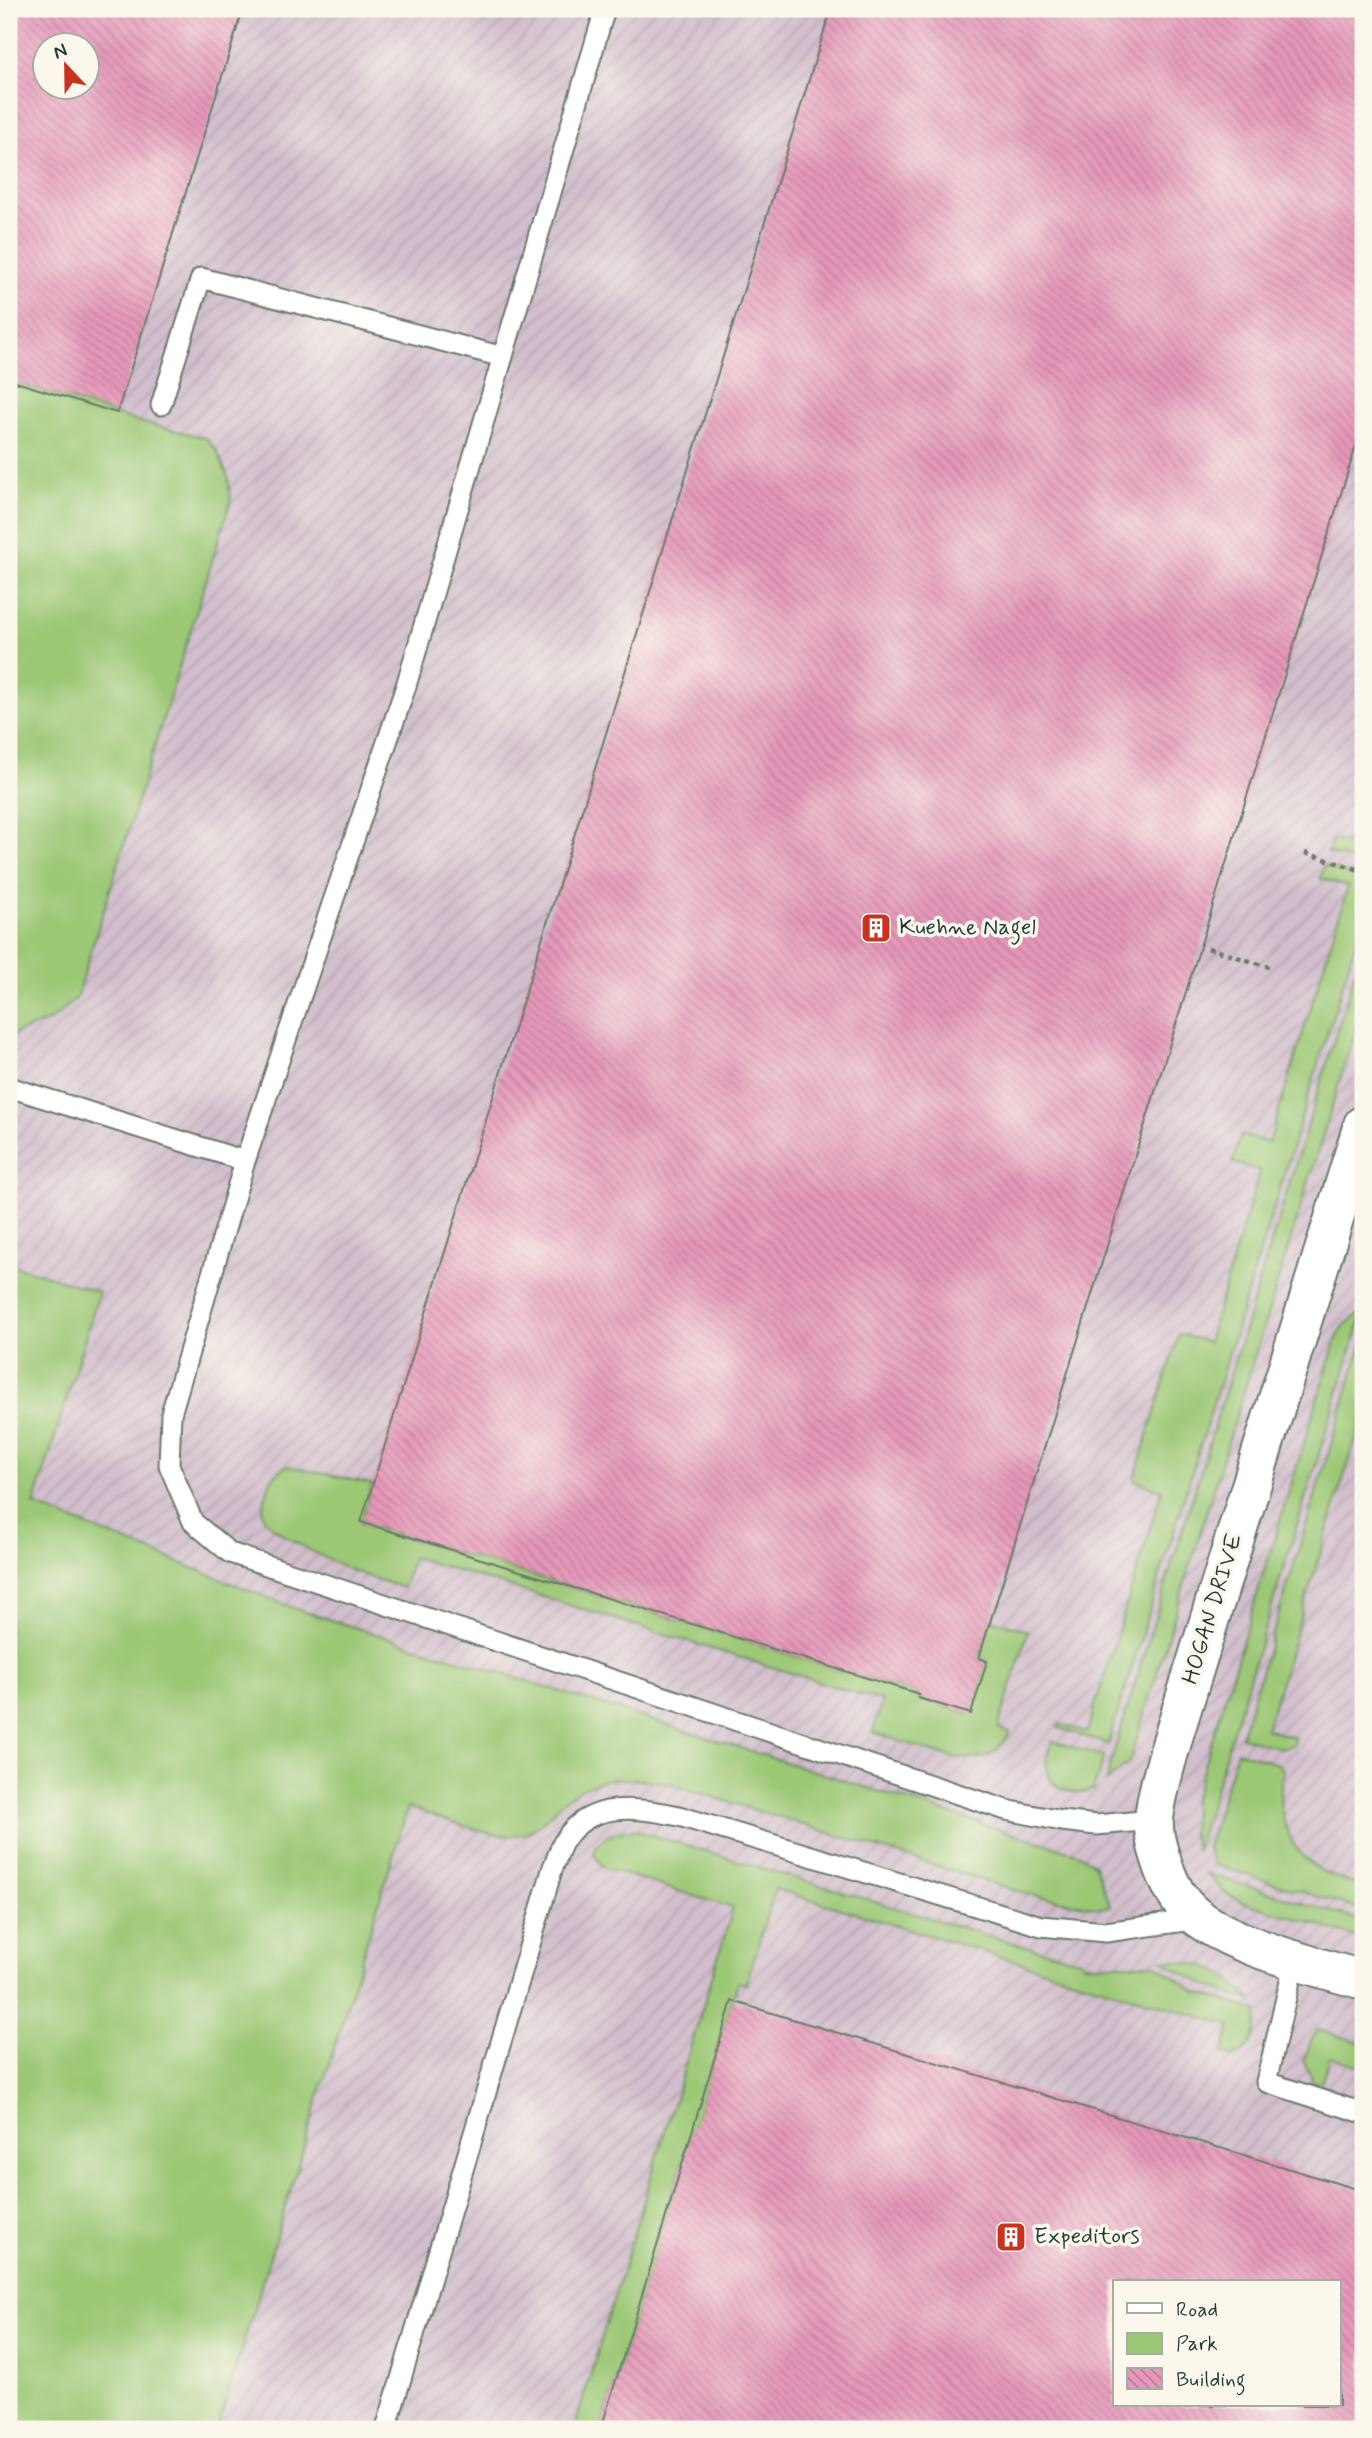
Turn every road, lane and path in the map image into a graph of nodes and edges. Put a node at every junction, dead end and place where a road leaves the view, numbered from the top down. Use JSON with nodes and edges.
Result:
{"nodes":[{"id":1,"x":605,"y":9,"type":"edge"},
{"id":2,"x":503,"y":358,"type":"junction"},
{"id":3,"x":161,"y":405,"type":"dead end"},
{"id":4,"x":1305,"y":853,"type":"dead end"},
{"id":5,"x":1363,"y":871,"type":"edge"},
{"id":6,"x":1208,"y":948,"type":"dead end"},
{"id":7,"x":1269,"y":967,"type":"dead end"},
{"id":8,"x":9,"y":1087,"type":"edge"},
{"id":9,"x":1363,"y":1125,"type":"edge"},
{"id":10,"x":245,"y":1161,"type":"junction"},
{"id":11,"x":1154,"y":1821,"type":"junction"},
{"id":12,"x":1200,"y":1919,"type":"junction"},
{"id":13,"x":1295,"y":1960,"type":"junction"},
{"id":14,"x":1363,"y":1980,"type":"edge"},
{"id":15,"x":1363,"y":2113,"type":"edge"},
{"id":16,"x":386,"y":2429,"type":"edge"}],
"edges":[{"from":1,"to":2,"type":"lane"},
{"from":2,"to":3,"type":"lane"},
{"from":2,"to":10,"type":"lane"},
{"from":4,"to":5,"type":"path"},
{"from":6,"to":7,"type":"path"},
{"from":8,"to":10,"type":"lane"},
{"from":9,"to":11,"type":"street","name":"HOGAN DRIVE"},
{"from":10,"to":11,"type":"lane"},
{"from":11,"to":12,"type":"street","name":"HOGAN DRIVE"},
{"from":12,"to":13,"type":"street","name":"HOGAN DRIVE"},
{"from":12,"to":16,"type":"lane"},
{"from":13,"to":14,"type":"street","name":"HOGAN DRIVE"},
{"from":13,"to":15,"type":"lane"}]}
